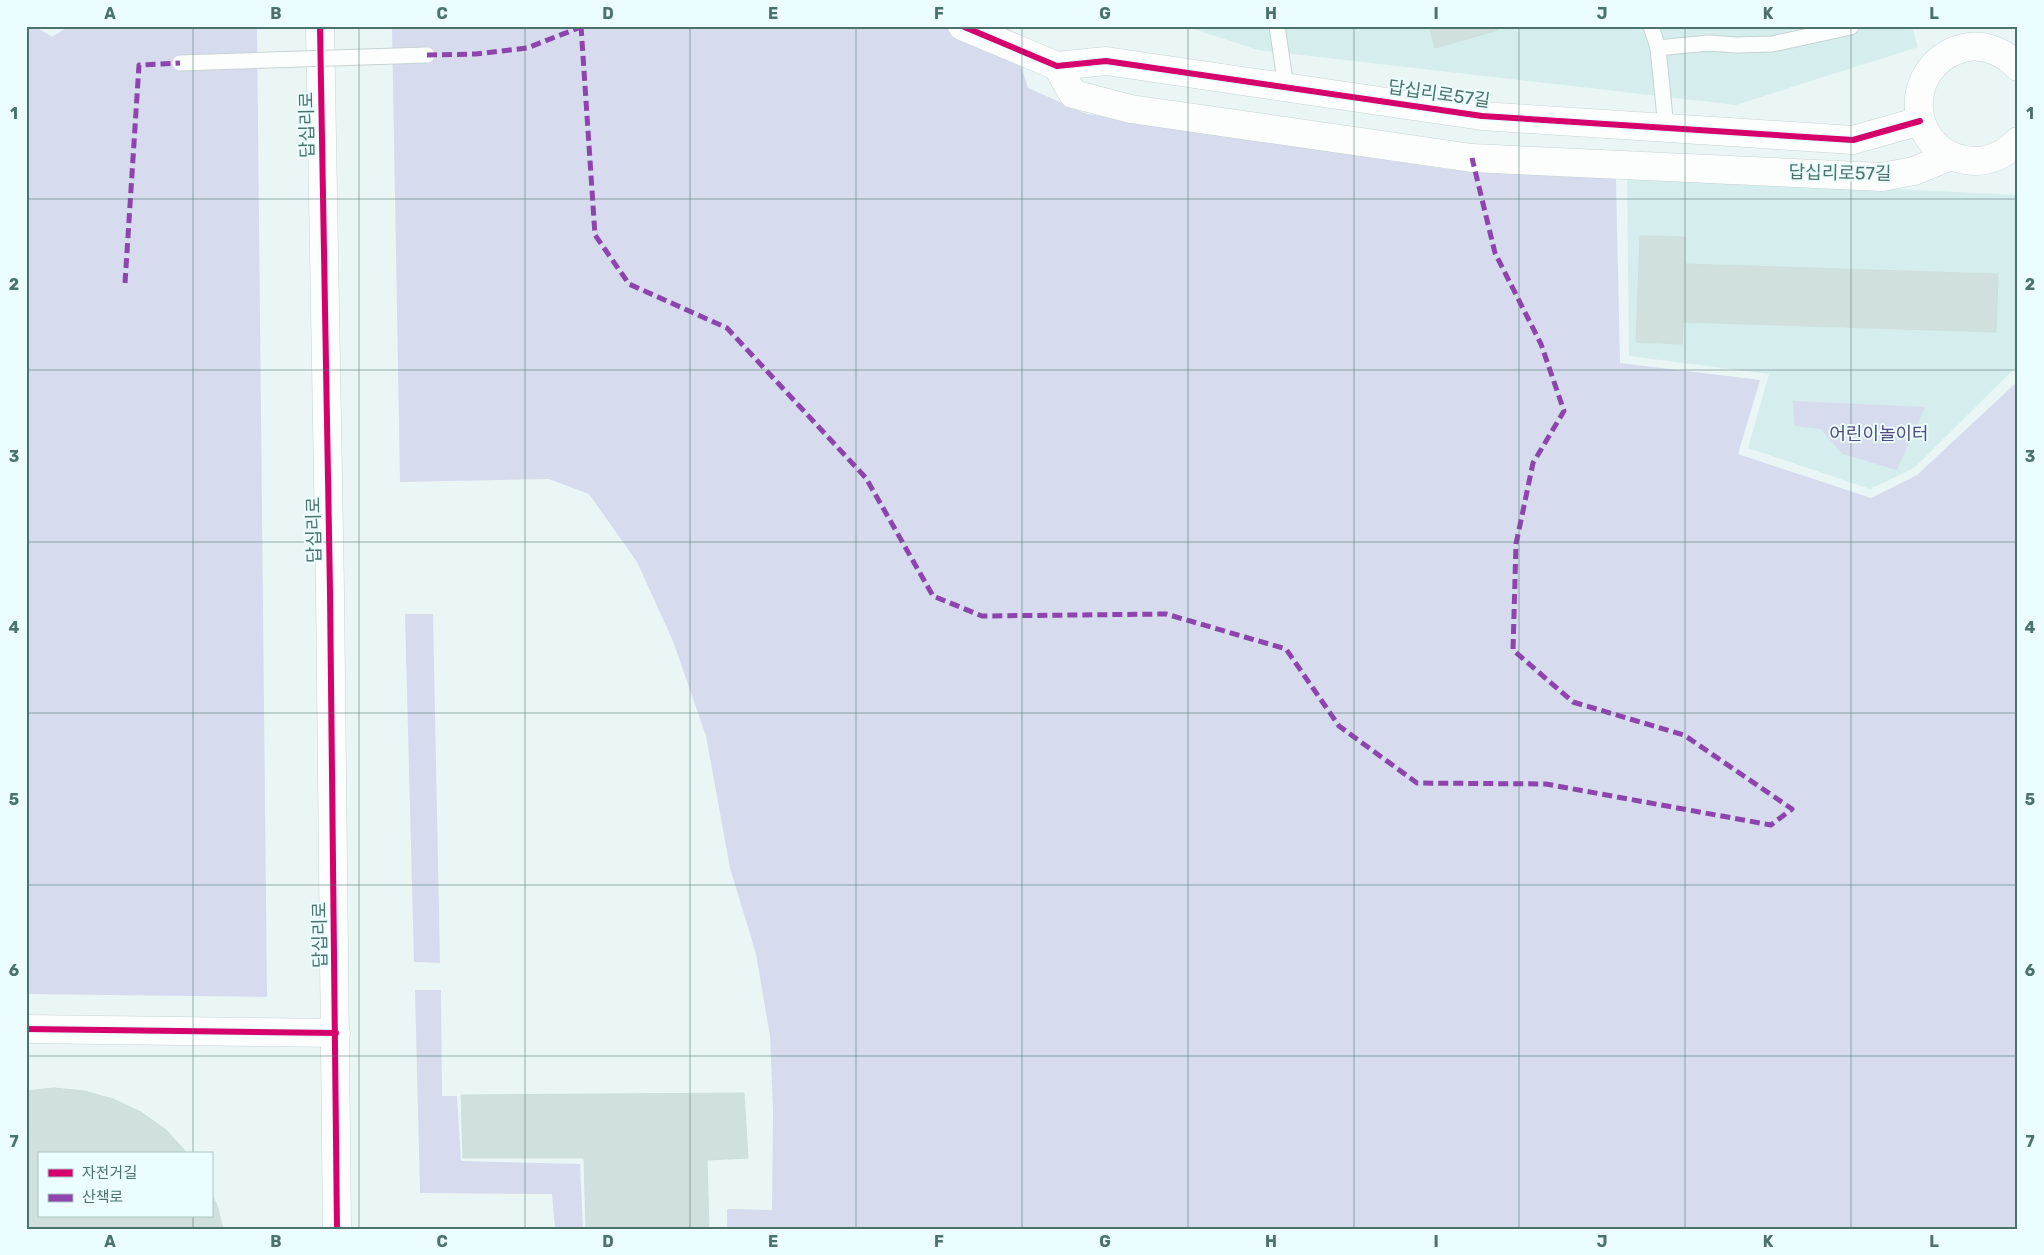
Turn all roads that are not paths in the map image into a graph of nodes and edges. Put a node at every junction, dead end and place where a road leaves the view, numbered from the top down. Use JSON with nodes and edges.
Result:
{"nodes":[{"id":1,"x":320,"y":26,"type":"edge"},
{"id":2,"x":962,"y":26,"type":"edge"},
{"id":3,"x":1277,"y":26,"type":"edge"},
{"id":4,"x":1651,"y":26,"type":"edge"},
{"id":5,"x":1851,"y":27,"type":"edge"},
{"id":6,"x":1964,"y":37,"type":"edge"},
{"id":7,"x":1658,"y":48,"type":"junction"},
{"id":8,"x":427,"y":55,"type":"dead end"},
{"id":9,"x":180,"y":63,"type":"dead end"},
{"id":10,"x":1058,"y":66,"type":"junction"},
{"id":11,"x":2018,"y":67,"type":"edge"},
{"id":12,"x":1286,"y":87,"type":"junction"},
{"id":13,"x":1920,"y":120,"type":"junction"},
{"id":14,"x":1666,"y":128,"type":"junction"},
{"id":15,"x":2018,"y":141,"type":"edge"},
{"id":16,"x":1951,"y":156,"type":"junction"},
{"id":17,"x":26,"y":1029,"type":"edge"},
{"id":18,"x":336,"y":1033,"type":"junction"},
{"id":19,"x":337,"y":1229,"type":"edge"}],
"edges":[{"from":1,"to":18,"type":"street","name":"답십리로"},
{"from":2,"to":10,"type":"street","name":"답십리로57길"},
{"from":3,"to":12,"type":"lane"},
{"from":4,"to":7,"type":"lane"},
{"from":5,"to":7,"type":"lane"},
{"from":6,"to":11,"type":"street"},
{"from":6,"to":13,"type":"street"},
{"from":7,"to":14,"type":"lane"},
{"from":8,"to":9,"type":"lane","bridge":true},
{"from":10,"to":12,"type":"street","name":"답십리로57길"},
{"from":10,"to":16,"type":"street","name":"답십리로57길"},
{"from":12,"to":14,"type":"street","name":"답십리로57길"},
{"from":13,"to":14,"type":"street","name":"답십리로57길"},
{"from":13,"to":16,"type":"street"},
{"from":15,"to":16,"type":"street"},
{"from":17,"to":18,"type":"street"},
{"from":18,"to":19,"type":"street","name":"답십리로"}]}
